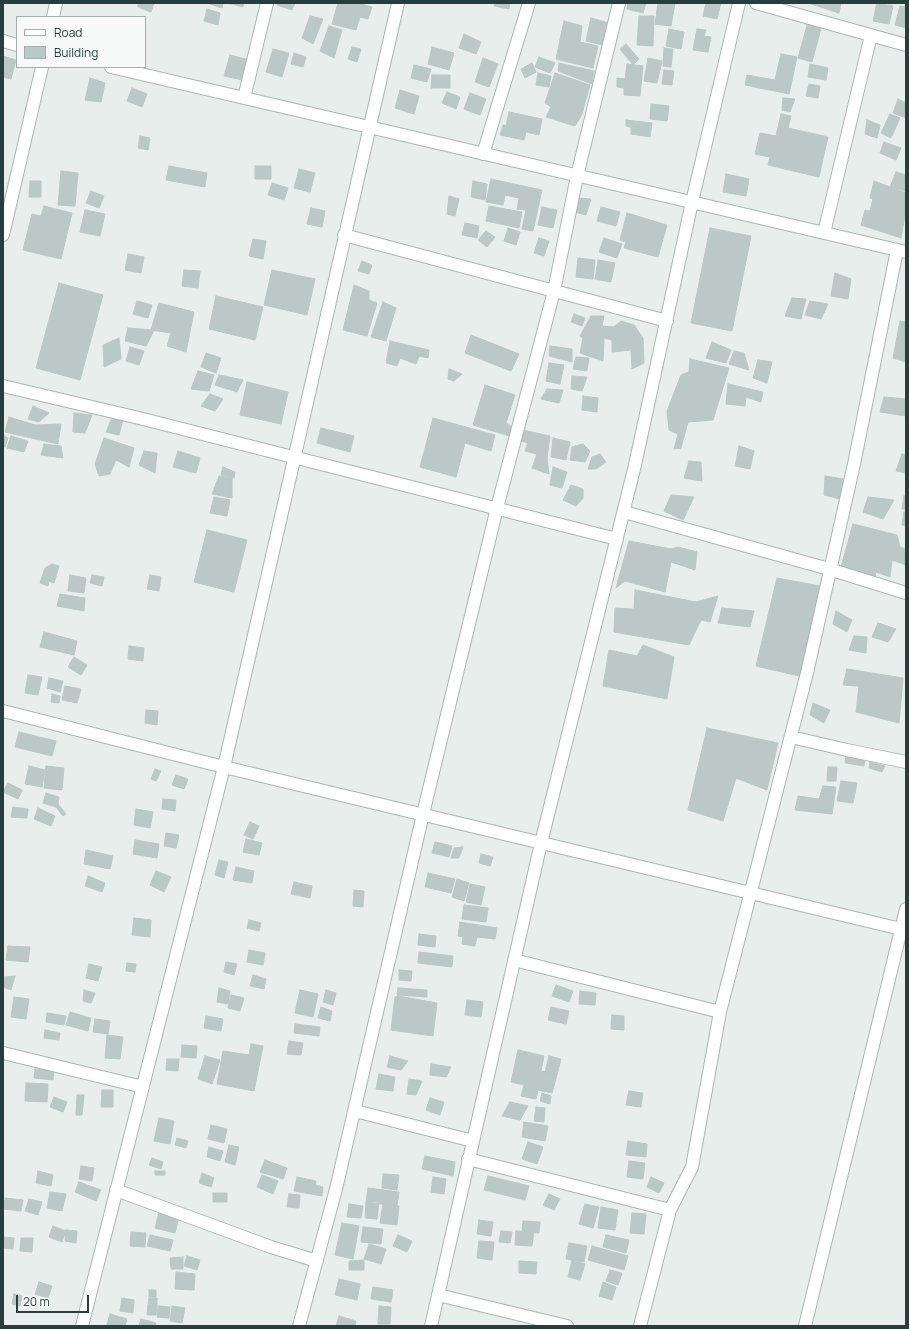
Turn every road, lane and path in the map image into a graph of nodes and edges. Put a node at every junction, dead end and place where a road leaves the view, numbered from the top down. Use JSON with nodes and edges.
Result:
{"nodes":[{"id":1,"x":56,"y":3,"type":"edge"},
{"id":2,"x":267,"y":3,"type":"edge"},
{"id":3,"x":398,"y":3,"type":"edge"},
{"id":4,"x":529,"y":3,"type":"edge"},
{"id":5,"x":619,"y":3,"type":"edge"},
{"id":6,"x":739,"y":3,"type":"edge"},
{"id":7,"x":756,"y":3,"type":"edge"},
{"id":8,"x":53,"y":16,"type":"edge"},
{"id":9,"x":871,"y":35,"type":"junction"},
{"id":10,"x":3,"y":41,"type":"edge"},
{"id":11,"x":16,"y":44,"type":"edge"},
{"id":12,"x":906,"y":45,"type":"edge"},
{"id":13,"x":42,"y":68,"type":"edge"},
{"id":14,"x":115,"y":68,"type":"edge"},
{"id":15,"x":244,"y":98,"type":"junction"},
{"id":16,"x":368,"y":128,"type":"junction"},
{"id":17,"x":483,"y":154,"type":"junction"},
{"id":18,"x":577,"y":176,"type":"junction"},
{"id":19,"x":692,"y":202,"type":"junction"},
{"id":20,"x":824,"y":233,"type":"junction"},
{"id":21,"x":3,"y":235,"type":"edge"},
{"id":22,"x":344,"y":235,"type":"junction"},
{"id":23,"x":901,"y":251,"type":"edge"},
{"id":24,"x":554,"y":291,"type":"junction"},
{"id":25,"x":667,"y":321,"type":"junction"},
{"id":26,"x":3,"y":386,"type":"edge"},
{"id":27,"x":294,"y":457,"type":"junction"},
{"id":28,"x":497,"y":508,"type":"junction"},
{"id":29,"x":624,"y":512,"type":"junction"},
{"id":30,"x":617,"y":539,"type":"junction"},
{"id":31,"x":829,"y":569,"type":"junction"},
{"id":32,"x":906,"y":593,"type":"edge"},
{"id":33,"x":3,"y":711,"type":"edge"},
{"id":34,"x":791,"y":736,"type":"junction"},
{"id":35,"x":906,"y":762,"type":"edge"},
{"id":36,"x":224,"y":766,"type":"junction"},
{"id":37,"x":423,"y":814,"type":"junction"},
{"id":38,"x":541,"y":843,"type":"junction"},
{"id":39,"x":750,"y":893,"type":"junction"},
{"id":40,"x":906,"y":910,"type":"edge"},
{"id":41,"x":901,"y":929,"type":"junction"},
{"id":42,"x":514,"y":960,"type":"junction"},
{"id":43,"x":720,"y":1012,"type":"junction"},
{"id":44,"x":3,"y":1053,"type":"edge"},
{"id":45,"x":143,"y":1088,"type":"junction"},
{"id":46,"x":355,"y":1111,"type":"junction"},
{"id":47,"x":473,"y":1141,"type":"junction"},
{"id":48,"x":468,"y":1159,"type":"junction"},
{"id":49,"x":116,"y":1190,"type":"junction"},
{"id":50,"x":670,"y":1210,"type":"junction"},
{"id":51,"x":317,"y":1261,"type":"junction"},
{"id":52,"x":438,"y":1295,"type":"junction"},
{"id":53,"x":82,"y":1326,"type":"edge"},
{"id":54,"x":299,"y":1326,"type":"edge"},
{"id":55,"x":431,"y":1326,"type":"edge"},
{"id":56,"x":567,"y":1326,"type":"edge"},
{"id":57,"x":640,"y":1326,"type":"edge"},
{"id":58,"x":805,"y":1326,"type":"edge"}],
"edges":[{"from":1,"to":8,"type":"street"},
{"from":2,"to":15,"type":"street"},
{"from":3,"to":16,"type":"street"},
{"from":4,"to":17,"type":"street"},
{"from":5,"to":18,"type":"street"},
{"from":6,"to":19,"type":"street"},
{"from":7,"to":9,"type":"street"},
{"from":9,"to":12,"type":"street"},
{"from":9,"to":20,"type":"street"},
{"from":10,"to":11,"type":"street"},
{"from":13,"to":21,"type":"street"},
{"from":14,"to":15,"type":"street"},
{"from":15,"to":16,"type":"street"},
{"from":16,"to":17,"type":"street"},
{"from":16,"to":22,"type":"street"},
{"from":17,"to":18,"type":"street"},
{"from":18,"to":19,"type":"street"},
{"from":18,"to":24,"type":"street"},
{"from":19,"to":20,"type":"street"},
{"from":19,"to":25,"type":"street"},
{"from":20,"to":23,"type":"street"},
{"from":22,"to":24,"type":"street"},
{"from":22,"to":27,"type":"street"},
{"from":23,"to":31,"type":"street"},
{"from":24,"to":25,"type":"street"},
{"from":24,"to":28,"type":"street"},
{"from":25,"to":29,"type":"street"},
{"from":26,"to":27,"type":"street"},
{"from":27,"to":28,"type":"street"},
{"from":27,"to":36,"type":"street"},
{"from":28,"to":30,"type":"street"},
{"from":28,"to":37,"type":"street"},
{"from":29,"to":30,"type":"street"},
{"from":29,"to":31,"type":"street"},
{"from":30,"to":38,"type":"street"},
{"from":31,"to":32,"type":"street"},
{"from":31,"to":34,"type":"street"},
{"from":33,"to":36,"type":"street"},
{"from":34,"to":35,"type":"street"},
{"from":34,"to":39,"type":"street"},
{"from":36,"to":37,"type":"street"},
{"from":36,"to":45,"type":"street"},
{"from":37,"to":38,"type":"street"},
{"from":37,"to":46,"type":"street"},
{"from":38,"to":39,"type":"street"},
{"from":38,"to":42,"type":"street"},
{"from":39,"to":41,"type":"street"},
{"from":39,"to":43,"type":"street"},
{"from":40,"to":41,"type":"street"},
{"from":41,"to":58,"type":"street"},
{"from":42,"to":43,"type":"street"},
{"from":42,"to":47,"type":"street"},
{"from":43,"to":50,"type":"street"},
{"from":44,"to":45,"type":"street"},
{"from":45,"to":49,"type":"street"},
{"from":46,"to":47,"type":"street"},
{"from":46,"to":51,"type":"street"},
{"from":47,"to":48,"type":"street"},
{"from":48,"to":50,"type":"street"},
{"from":48,"to":52,"type":"street"},
{"from":49,"to":51,"type":"street"},
{"from":49,"to":53,"type":"street"},
{"from":50,"to":57,"type":"street"},
{"from":51,"to":54,"type":"street"},
{"from":52,"to":55,"type":"street"},
{"from":52,"to":56,"type":"street"}]}
